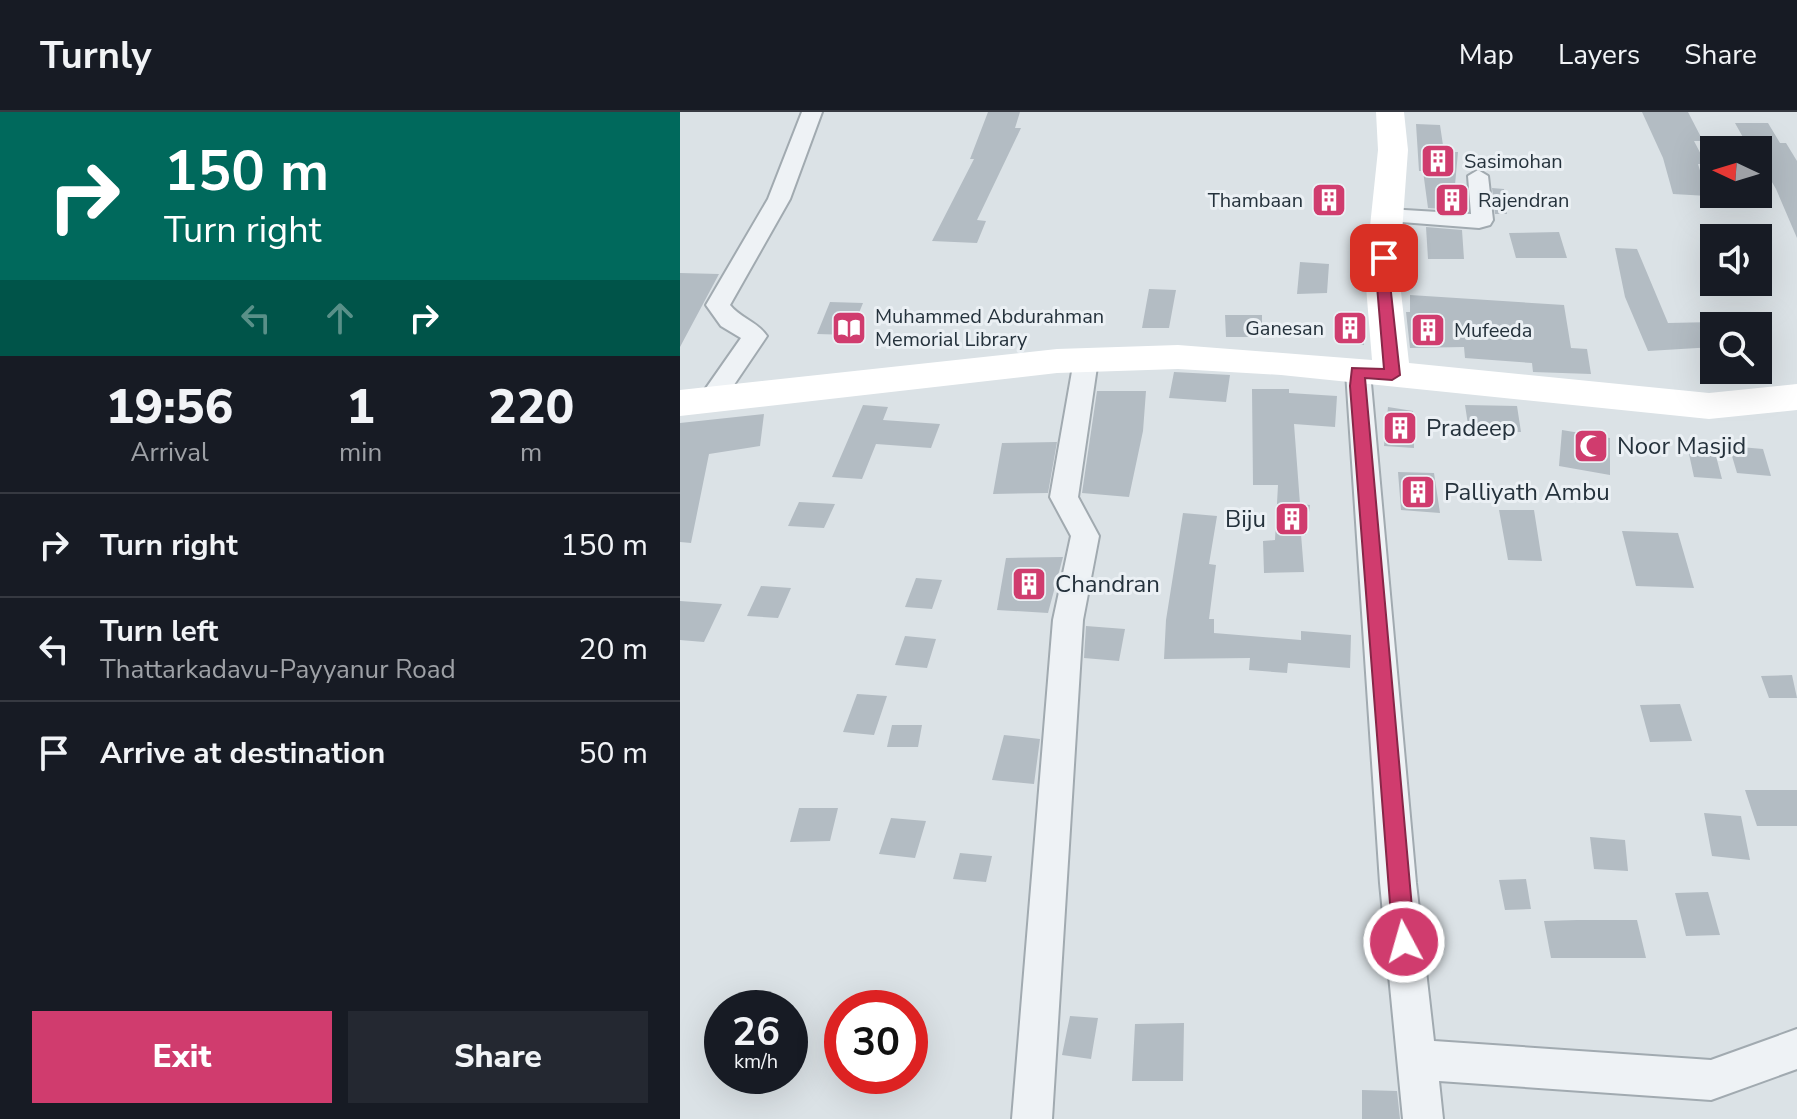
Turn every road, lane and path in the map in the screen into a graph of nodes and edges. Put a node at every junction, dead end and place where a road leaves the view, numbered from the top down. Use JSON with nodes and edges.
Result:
{"nodes":[{"id":1,"x":812,"y":112,"type":"edge"},
{"id":2,"x":1390,"y":112,"type":"edge"},
{"id":3,"x":1478,"y":176,"type":"dead end"},
{"id":4,"x":1388,"y":215,"type":"junction"},
{"id":5,"x":1086,"y":360,"type":"junction"},
{"id":6,"x":1375,"y":373,"type":"junction"},
{"id":7,"x":1797,"y":397,"type":"edge"},
{"id":8,"x":695,"y":402,"type":"edge"},
{"id":9,"x":1797,"y":1049,"type":"edge"},
{"id":10,"x":1417,"y":1060,"type":"junction"},
{"id":11,"x":1032,"y":1119,"type":"edge"},
{"id":12,"x":1423,"y":1119,"type":"edge"}],
"edges":[{"from":1,"to":8,"type":"street"},
{"from":2,"to":4,"type":"main road"},
{"from":3,"to":4,"type":"street"},
{"from":4,"to":6,"type":"main road"},
{"from":5,"to":6,"type":"main road"},
{"from":5,"to":8,"type":"main road"},
{"from":5,"to":11,"type":"street"},
{"from":6,"to":7,"type":"main road"},
{"from":6,"to":10,"type":"street"},
{"from":9,"to":10,"type":"street"},
{"from":10,"to":12,"type":"street"}]}
